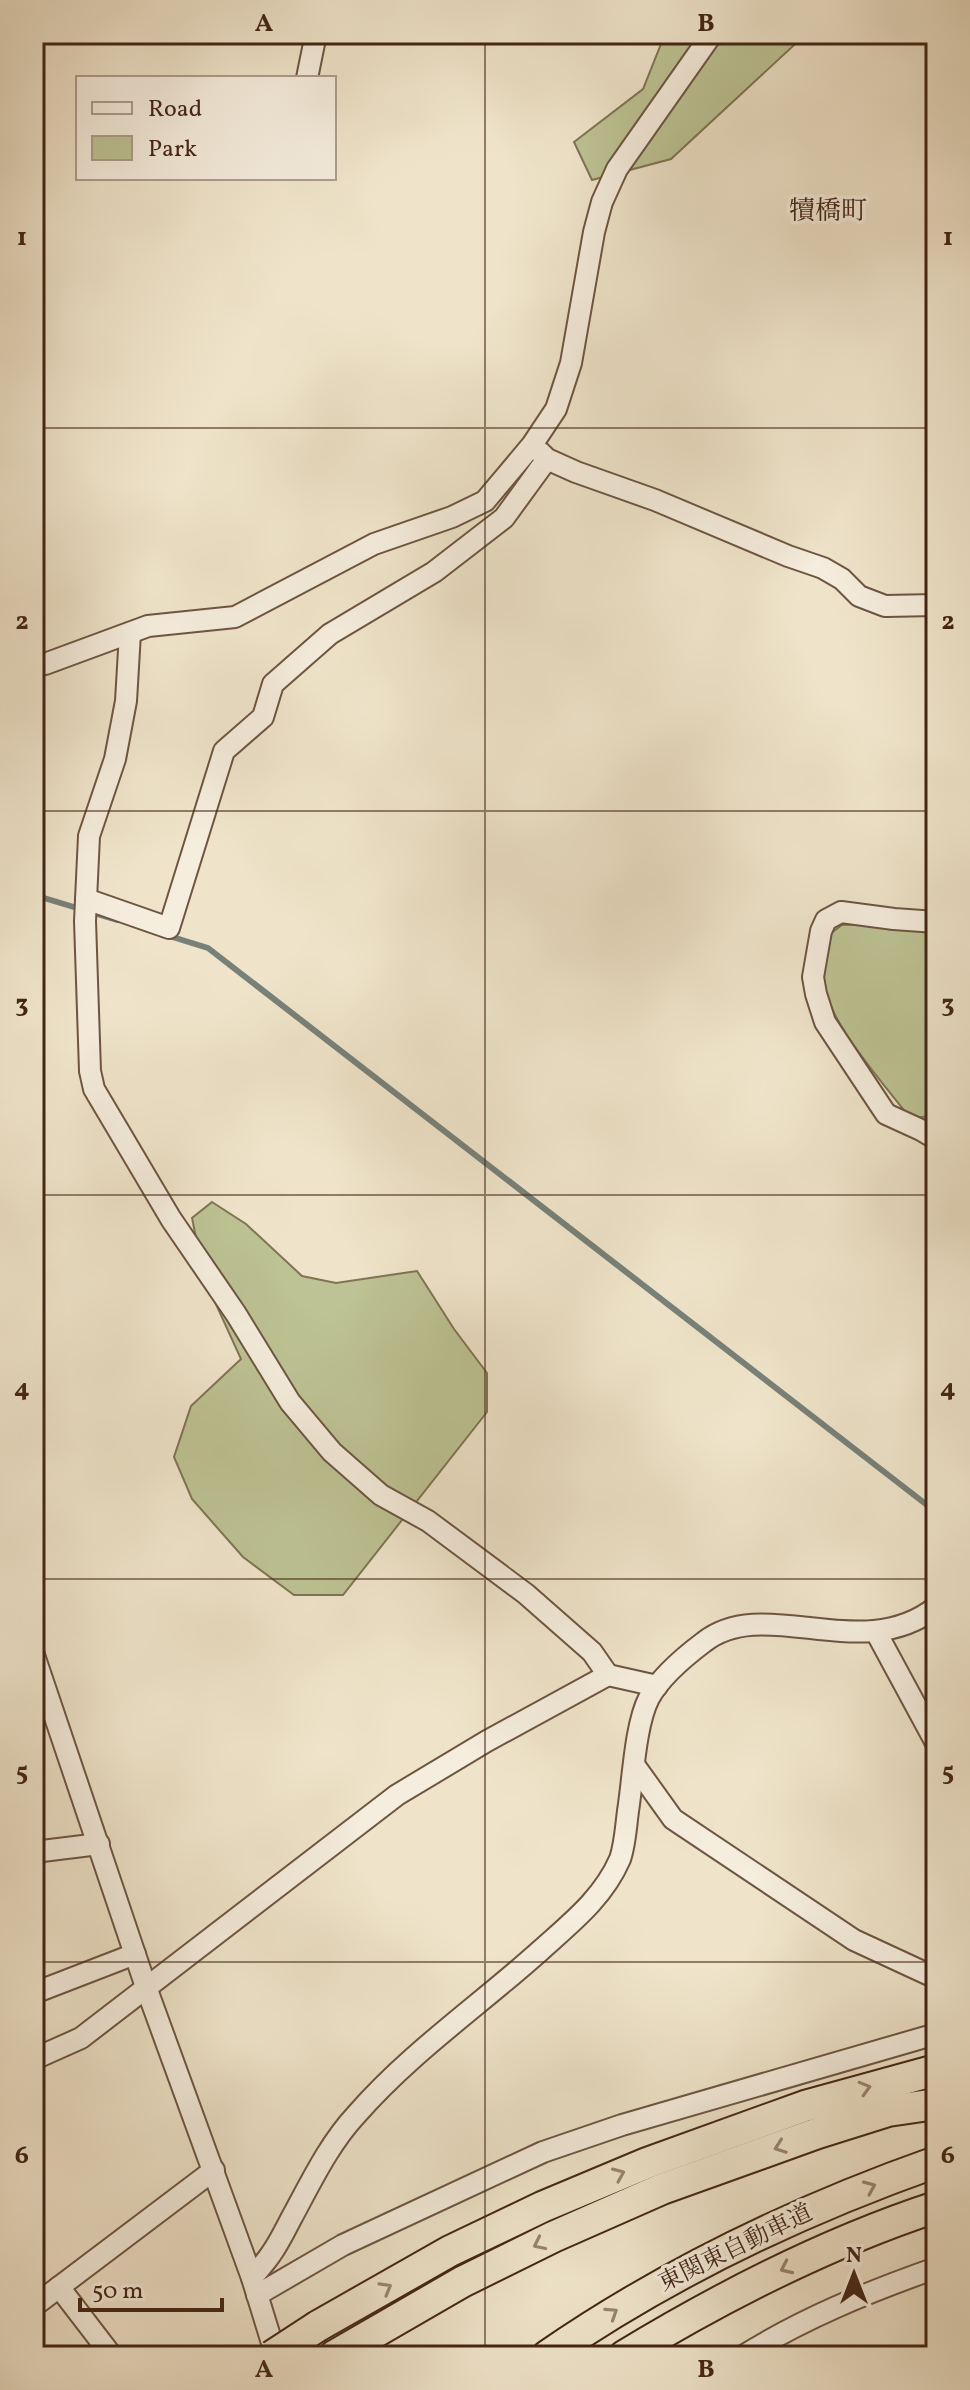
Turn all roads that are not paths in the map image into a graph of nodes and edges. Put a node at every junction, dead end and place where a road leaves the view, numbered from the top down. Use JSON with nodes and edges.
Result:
{"nodes":[{"id":1,"x":316,"y":34,"type":"edge"},
{"id":2,"x":712,"y":34,"type":"edge"},
{"id":3,"x":307,"y":76,"type":"edge"},
{"id":4,"x":540,"y":452,"type":"junction"},
{"id":5,"x":936,"y":605,"type":"edge"},
{"id":6,"x":130,"y":633,"type":"junction"},
{"id":7,"x":34,"y":665,"type":"edge"},
{"id":8,"x":86,"y":899,"type":"junction"},
{"id":9,"x":936,"y":922,"type":"edge"},
{"id":10,"x":936,"y":1139,"type":"edge"},
{"id":11,"x":936,"y":1607,"type":"edge"},
{"id":12,"x":876,"y":1632,"type":"junction"},
{"id":13,"x":34,"y":1655,"type":"edge"},
{"id":14,"x":608,"y":1675,"type":"junction"},
{"id":15,"x":657,"y":1686,"type":"junction"},
{"id":16,"x":936,"y":1743,"type":"edge"},
{"id":17,"x":635,"y":1766,"type":"junction"},
{"id":18,"x":99,"y":1844,"type":"junction"},
{"id":19,"x":34,"y":1852,"type":"edge"},
{"id":20,"x":135,"y":1954,"type":"junction"},
{"id":21,"x":936,"y":1978,"type":"edge"},
{"id":22,"x":146,"y":1987,"type":"junction"},
{"id":23,"x":34,"y":1993,"type":"edge"},
{"id":24,"x":936,"y":2034,"type":"edge"},
{"id":25,"x":34,"y":2059,"type":"edge"},
{"id":26,"x":936,"y":2070,"type":"edge"},
{"id":27,"x":936,"y":2104,"type":"edge"},
{"id":28,"x":936,"y":2162,"type":"edge"},
{"id":29,"x":214,"y":2170,"type":"junction"},
{"id":30,"x":936,"y":2207,"type":"edge"},
{"id":31,"x":936,"y":2268,"type":"edge"},
{"id":32,"x":754,"y":2283,"type":"junction"},
{"id":33,"x":59,"y":2287,"type":"junction"},
{"id":34,"x":254,"y":2287,"type":"junction"},
{"id":35,"x":34,"y":2306,"type":"edge"},
{"id":36,"x":112,"y":2356,"type":"edge"},
{"id":37,"x":274,"y":2356,"type":"edge"},
{"id":38,"x":334,"y":2356,"type":"edge"},
{"id":39,"x":547,"y":2356,"type":"edge"},
{"id":40,"x":624,"y":2356,"type":"edge"},
{"id":41,"x":655,"y":2356,"type":"edge"},
{"id":42,"x":743,"y":2356,"type":"edge"}],
"edges":[{"from":1,"to":3,"type":"street"},
{"from":2,"to":4,"type":"street"},
{"from":4,"to":5,"type":"street"},
{"from":4,"to":6,"type":"street"},
{"from":4,"to":8,"type":"street"},
{"from":6,"to":7,"type":"street"},
{"from":6,"to":8,"type":"street"},
{"from":8,"to":14,"type":"street"},
{"from":9,"to":10,"type":"street"},
{"from":11,"to":12,"type":"street"},
{"from":12,"to":15,"type":"street"},
{"from":12,"to":16,"type":"street"},
{"from":13,"to":18,"type":"street"},
{"from":14,"to":15,"type":"street"},
{"from":14,"to":22,"type":"street"},
{"from":15,"to":17,"type":"street"},
{"from":17,"to":21,"type":"street"},
{"from":17,"to":34,"type":"street"},
{"from":18,"to":19,"type":"street"},
{"from":18,"to":20,"type":"street"},
{"from":20,"to":22,"type":"street"},
{"from":20,"to":23,"type":"street"},
{"from":22,"to":25,"type":"street"},
{"from":22,"to":29,"type":"street"},
{"from":24,"to":34,"type":"street"},
{"from":37,"to":26,"type":"highway","one_way":true,"bridge":true},
{"from":27,"to":38,"type":"highway","one_way":true},
{"from":39,"to":28,"type":"highway","name":"東関東自動車道","one_way":true},
{"from":29,"to":33,"type":"street"},
{"from":29,"to":34,"type":"street"},
{"from":30,"to":32,"type":"highway","name":"東関東自動車道","one_way":true},
{"from":31,"to":42,"type":"street"},
{"from":32,"to":40,"type":"highway","name":"東関東自動車道"},
{"from":32,"to":41,"type":"highway"},
{"from":33,"to":35,"type":"street"},
{"from":33,"to":36,"type":"street"},
{"from":34,"to":37,"type":"street"}]}
